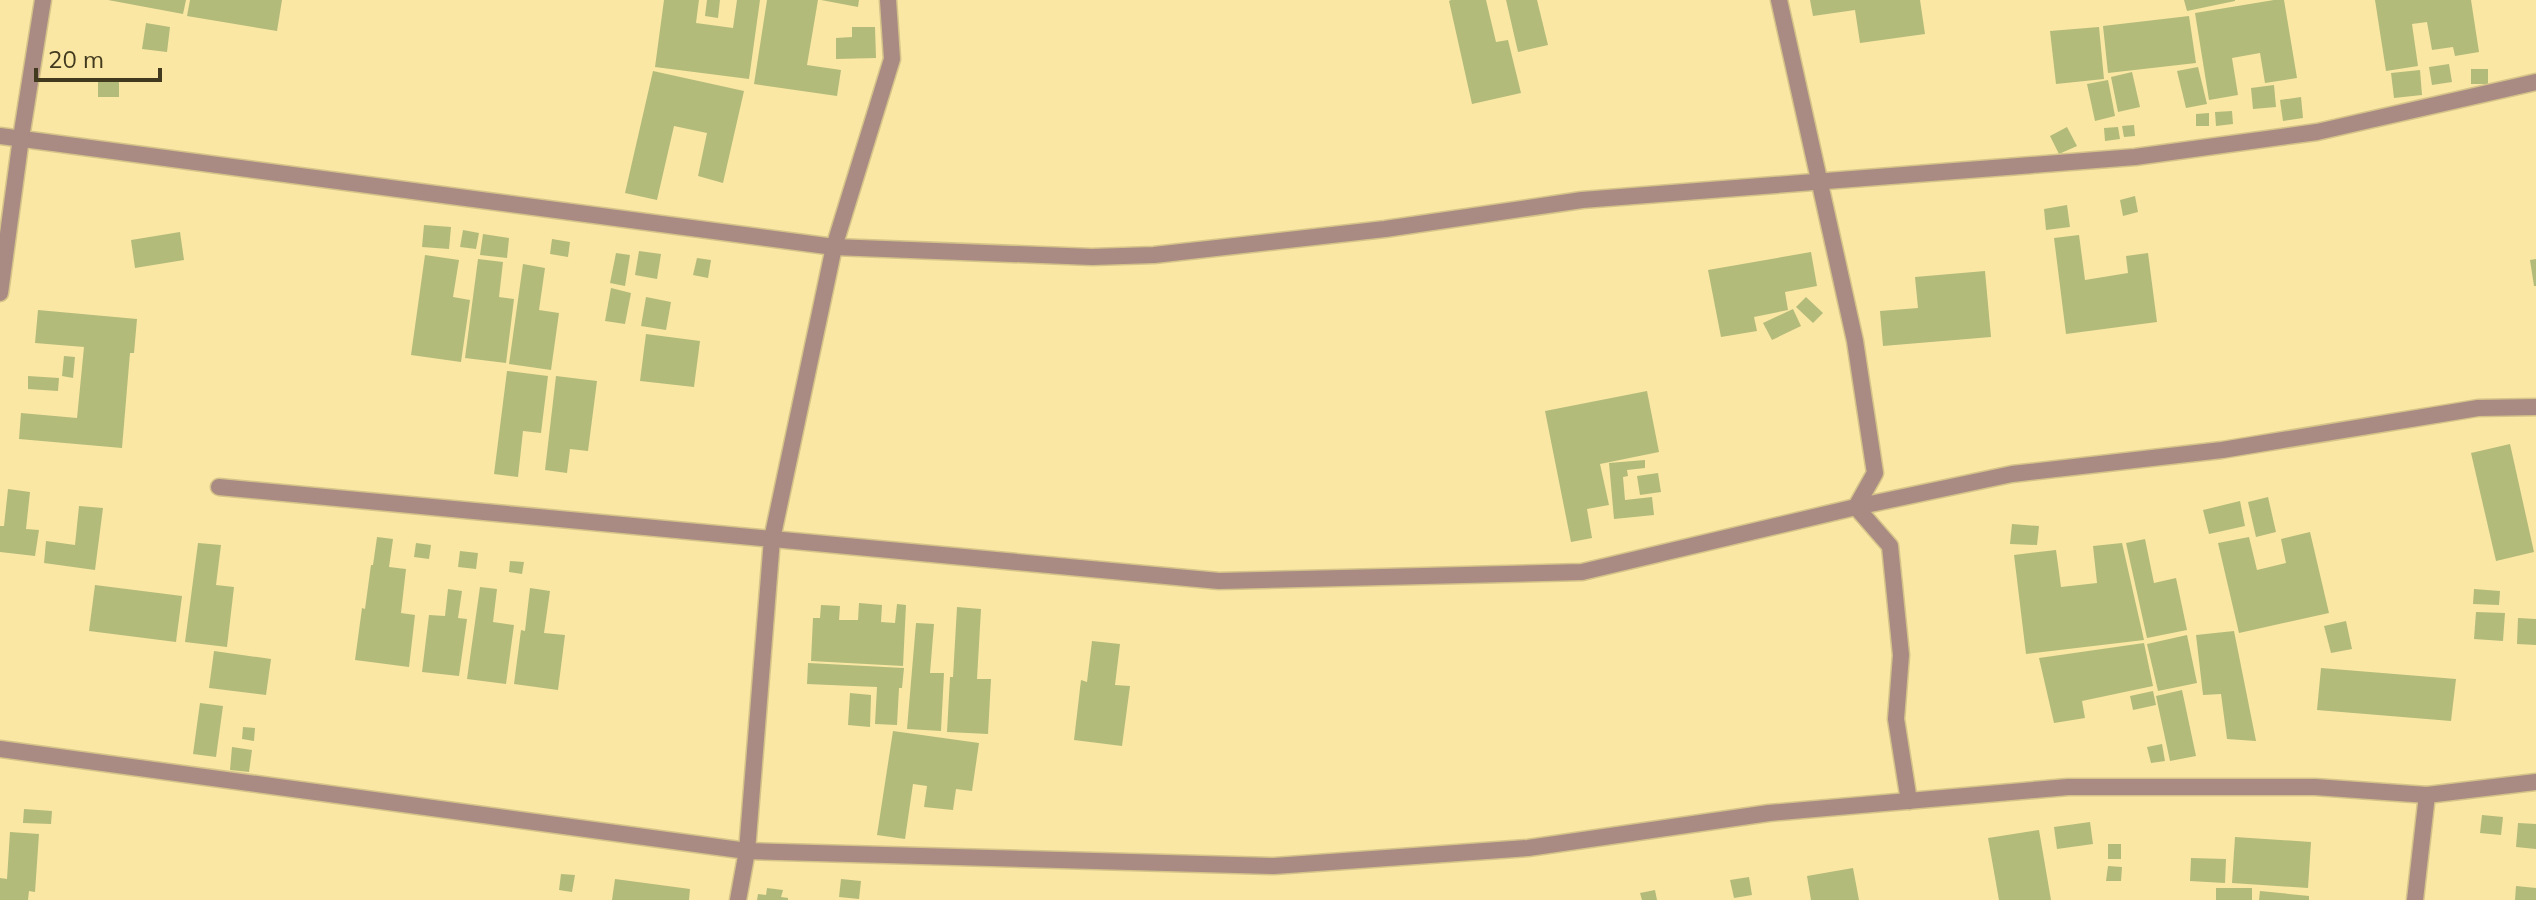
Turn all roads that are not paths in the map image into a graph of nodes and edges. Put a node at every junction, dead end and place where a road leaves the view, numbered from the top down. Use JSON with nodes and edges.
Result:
{"nodes":[{"id":1,"x":43,"y":0,"type":"edge"},
{"id":2,"x":888,"y":0,"type":"edge"},
{"id":3,"x":1779,"y":0,"type":"edge"},
{"id":4,"x":2536,"y":82,"type":"edge"},
{"id":5,"x":0,"y":136,"type":"edge"},
{"id":6,"x":21,"y":138,"type":"junction"},
{"id":7,"x":1817,"y":181,"type":"junction"},
{"id":8,"x":834,"y":247,"type":"junction"},
{"id":9,"x":0,"y":293,"type":"edge"},
{"id":10,"x":2536,"y":407,"type":"edge"},
{"id":11,"x":219,"y":487,"type":"dead end"},
{"id":12,"x":1856,"y":507,"type":"junction"},
{"id":13,"x":772,"y":539,"type":"junction"},
{"id":14,"x":0,"y":749,"type":"edge"},
{"id":15,"x":2536,"y":782,"type":"edge"},
{"id":16,"x":2427,"y":795,"type":"junction"},
{"id":17,"x":1909,"y":801,"type":"junction"},
{"id":18,"x":747,"y":851,"type":"junction"},
{"id":19,"x":738,"y":900,"type":"edge"},
{"id":20,"x":2415,"y":900,"type":"edge"}],
"edges":[{"from":1,"to":6,"type":"street"},
{"from":2,"to":8,"type":"street"},
{"from":3,"to":7,"type":"street"},
{"from":4,"to":7,"type":"street"},
{"from":5,"to":6,"type":"street"},
{"from":6,"to":8,"type":"street"},
{"from":6,"to":9,"type":"street"},
{"from":7,"to":8,"type":"street"},
{"from":7,"to":12,"type":"street"},
{"from":8,"to":13,"type":"street"},
{"from":10,"to":12,"type":"street"},
{"from":11,"to":13,"type":"street"},
{"from":12,"to":13,"type":"street"},
{"from":12,"to":17,"type":"street"},
{"from":13,"to":18,"type":"street"},
{"from":14,"to":18,"type":"street"},
{"from":15,"to":16,"type":"street"},
{"from":16,"to":17,"type":"street"},
{"from":16,"to":20,"type":"street"},
{"from":17,"to":18,"type":"street"},
{"from":18,"to":19,"type":"street"}]}
